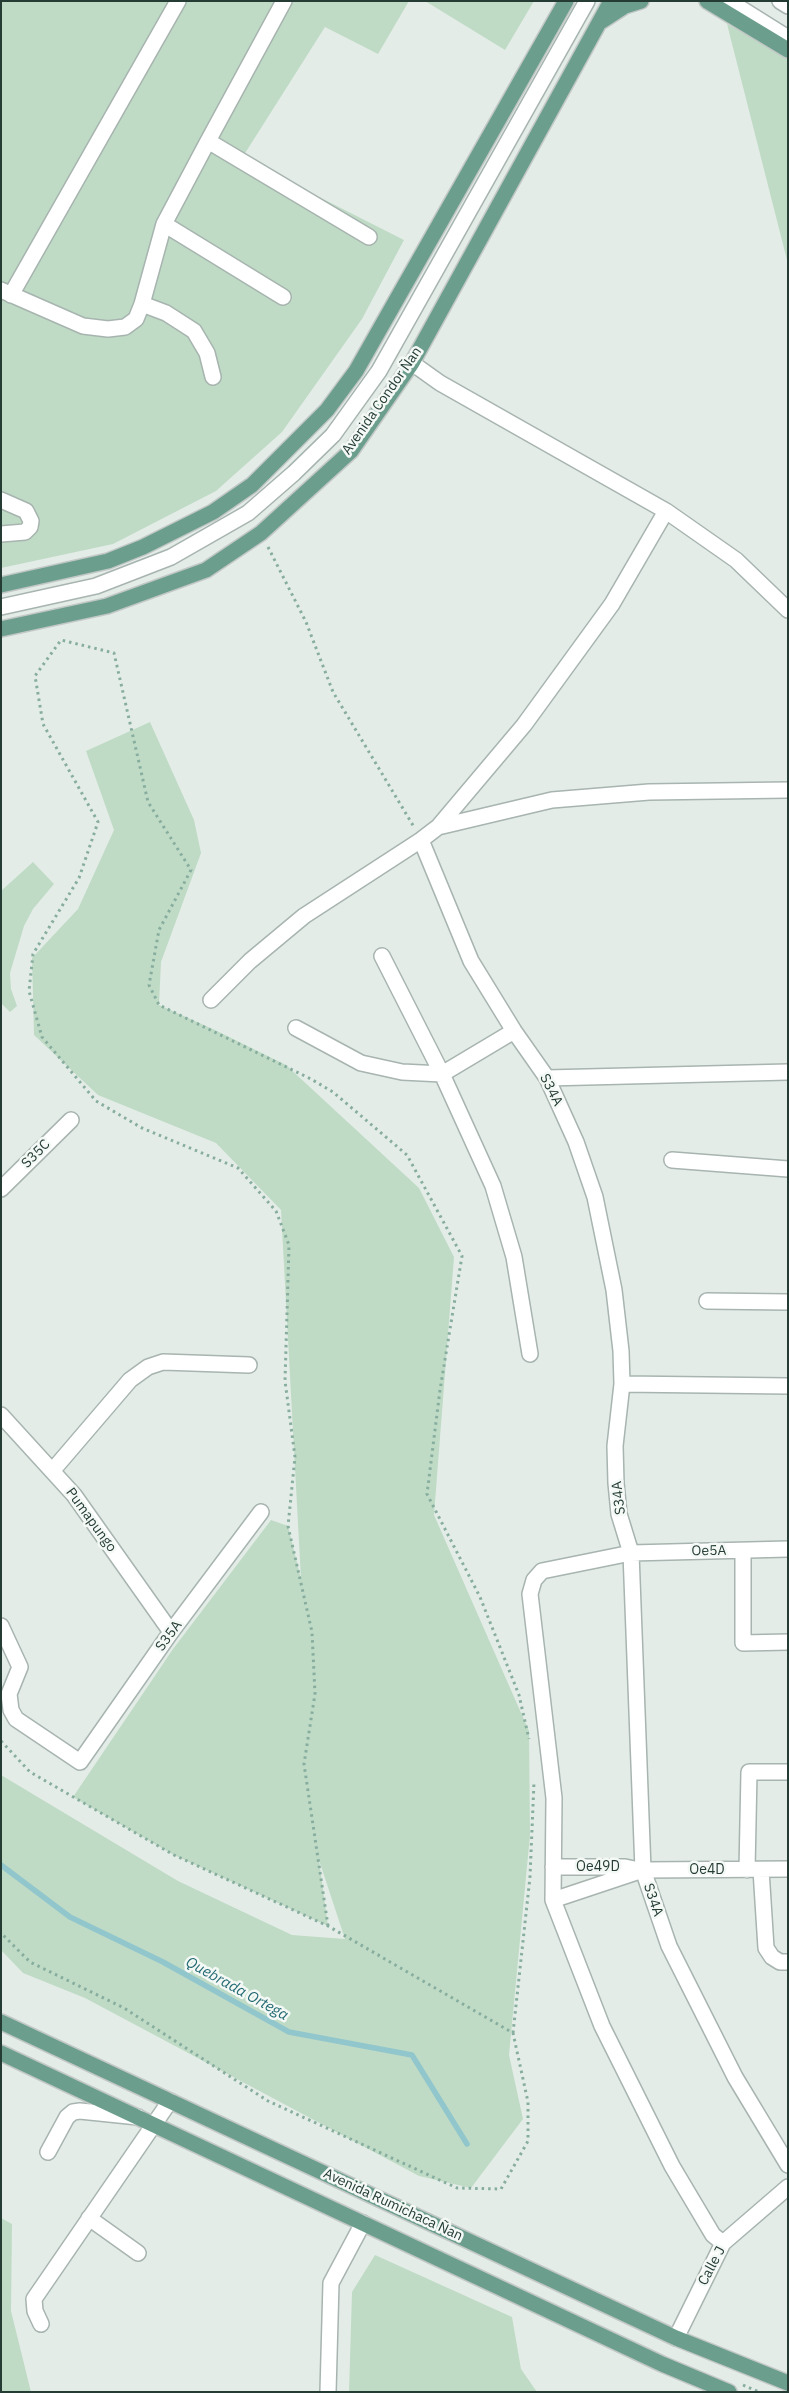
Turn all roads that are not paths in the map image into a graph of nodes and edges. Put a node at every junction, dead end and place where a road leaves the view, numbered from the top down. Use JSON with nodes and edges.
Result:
{"nodes":[{"id":1,"x":178,"y":1,"type":"edge"},
{"id":2,"x":284,"y":1,"type":"edge"},
{"id":3,"x":588,"y":1,"type":"edge"},
{"id":4,"x":611,"y":1,"type":"edge"},
{"id":5,"x":641,"y":1,"type":"edge"},
{"id":6,"x":697,"y":1,"type":"edge"},
{"id":7,"x":780,"y":1,"type":"edge"},
{"id":8,"x":565,"y":2,"type":"edge"},
{"id":9,"x":718,"y":4,"type":"edge"},
{"id":10,"x":788,"y":6,"type":"edge"},
{"id":11,"x":599,"y":23,"type":"junction"},
{"id":12,"x":788,"y":38,"type":"edge"},
{"id":13,"x":788,"y":50,"type":"edge"},
{"id":14,"x":208,"y":141,"type":"junction"},
{"id":15,"x":164,"y":224,"type":"junction"},
{"id":16,"x":369,"y":237,"type":"dead end"},
{"id":17,"x":6,"y":293,"type":"edge"},
{"id":18,"x":283,"y":296,"type":"dead end"},
{"id":19,"x":142,"y":304,"type":"junction"},
{"id":20,"x":412,"y":363,"type":"junction"},
{"id":21,"x":213,"y":377,"type":"dead end"},
{"id":22,"x":1,"y":500,"type":"edge"},
{"id":23,"x":666,"y":511,"type":"junction"},
{"id":24,"x":1,"y":534,"type":"edge"},
{"id":25,"x":1,"y":585,"type":"edge"},
{"id":26,"x":1,"y":607,"type":"edge"},
{"id":27,"x":788,"y":610,"type":"edge"},
{"id":28,"x":1,"y":629,"type":"edge"},
{"id":29,"x":788,"y":790,"type":"edge"},
{"id":30,"x":438,"y":826,"type":"junction"},
{"id":31,"x":421,"y":840,"type":"junction"},
{"id":32,"x":382,"y":956,"type":"dead end"},
{"id":33,"x":211,"y":1000,"type":"dead end"},
{"id":34,"x":296,"y":1028,"type":"dead end"},
{"id":35,"x":514,"y":1031,"type":"junction"},
{"id":36,"x":788,"y":1072,"type":"edge"},
{"id":37,"x":442,"y":1074,"type":"junction"},
{"id":38,"x":547,"y":1078,"type":"junction"},
{"id":39,"x":71,"y":1120,"type":"dead end"},
{"id":40,"x":672,"y":1160,"type":"dead end"},
{"id":41,"x":788,"y":1169,"type":"edge"},
{"id":42,"x":1,"y":1189,"type":"edge"},
{"id":43,"x":707,"y":1301,"type":"dead end"},
{"id":44,"x":788,"y":1302,"type":"edge"},
{"id":45,"x":530,"y":1354,"type":"dead end"},
{"id":46,"x":249,"y":1365,"type":"dead end"},
{"id":47,"x":622,"y":1384,"type":"junction"},
{"id":48,"x":788,"y":1386,"type":"edge"},
{"id":49,"x":1,"y":1415,"type":"edge"},
{"id":50,"x":53,"y":1470,"type":"junction"},
{"id":51,"x":260,"y":1512,"type":"dead end"},
{"id":52,"x":788,"y":1549,"type":"edge"},
{"id":53,"x":743,"y":1551,"type":"junction"},
{"id":54,"x":631,"y":1553,"type":"junction"},
{"id":55,"x":1,"y":1626,"type":"edge"},
{"id":56,"x":172,"y":1632,"type":"junction"},
{"id":57,"x":788,"y":1642,"type":"edge"},
{"id":58,"x":788,"y":1772,"type":"edge"},
{"id":59,"x":553,"y":1867,"type":"junction"},
{"id":60,"x":788,"y":1869,"type":"edge"},
{"id":61,"x":643,"y":1870,"type":"junction"},
{"id":62,"x":754,"y":1870,"type":"junction"},
{"id":63,"x":626,"y":1876,"type":"joint"},
{"id":64,"x":553,"y":1900,"type":"junction"},
{"id":65,"x":788,"y":1962,"type":"edge"},
{"id":66,"x":1,"y":2022,"type":"edge"},
{"id":67,"x":1,"y":2053,"type":"edge"},
{"id":68,"x":170,"y":2101,"type":"junction"},
{"id":69,"x":146,"y":2121,"type":"junction"},
{"id":70,"x":48,"y":2152,"type":"dead end"},
{"id":71,"x":788,"y":2165,"type":"edge"},
{"id":72,"x":788,"y":2187,"type":"edge"},
{"id":73,"x":89,"y":2218,"type":"junction"},
{"id":74,"x":363,"y":2223,"type":"junction"},
{"id":75,"x":723,"y":2243,"type":"junction"},
{"id":76,"x":138,"y":2253,"type":"dead end"},
{"id":77,"x":41,"y":2324,"type":"dead end"},
{"id":78,"x":676,"y":2338,"type":"junction"},
{"id":79,"x":788,"y":2383,"type":"edge"},
{"id":80,"x":328,"y":2392,"type":"edge"},
{"id":81,"x":728,"y":2392,"type":"edge"}],
"edges":[{"from":1,"to":17,"type":"street"},
{"from":2,"to":14,"type":"street"},
{"from":3,"to":26,"type":"street"},
{"from":4,"to":11,"type":"main road","name":"Avenida Condor Ñan"},
{"from":5,"to":11,"type":"main road"},
{"from":6,"to":9,"type":"main road"},
{"from":7,"to":10,"type":"street"},
{"from":8,"to":25,"type":"main road"},
{"from":9,"to":12,"type":"street"},
{"from":9,"to":13,"type":"main road"},
{"from":11,"to":20,"type":"main road","name":"Avenida Condor Ñan"},
{"from":14,"to":15,"type":"street"},
{"from":14,"to":16,"type":"street"},
{"from":15,"to":18,"type":"street"},
{"from":15,"to":19,"type":"street"},
{"from":17,"to":19,"type":"street"},
{"from":19,"to":21,"type":"street"},
{"from":20,"to":23,"type":"street"},
{"from":20,"to":28,"type":"main road","name":"Avenida Condor Ñan"},
{"from":22,"to":24,"type":"street"},
{"from":23,"to":27,"type":"street"},
{"from":23,"to":30,"type":"street"},
{"from":29,"to":30,"type":"street"},
{"from":30,"to":31,"type":"street"},
{"from":31,"to":33,"type":"street"},
{"from":31,"to":35,"type":"street","name":"S34A"},
{"from":32,"to":37,"type":"street"},
{"from":34,"to":37,"type":"street"},
{"from":35,"to":37,"type":"street"},
{"from":35,"to":38,"type":"street","name":"S34A"},
{"from":36,"to":38,"type":"street"},
{"from":37,"to":45,"type":"street"},
{"from":38,"to":47,"type":"street","name":"S34A"},
{"from":39,"to":42,"type":"street","name":"S35C"},
{"from":40,"to":41,"type":"street"},
{"from":43,"to":44,"type":"street"},
{"from":46,"to":50,"type":"street"},
{"from":47,"to":48,"type":"street"},
{"from":47,"to":54,"type":"street","name":"S34A"},
{"from":49,"to":50,"type":"street","name":"Pumapungo"},
{"from":50,"to":56,"type":"street","name":"Pumapungo"},
{"from":51,"to":56,"type":"street","name":"S35A"},
{"from":52,"to":53,"type":"street","name":"Oe5A"},
{"from":53,"to":54,"type":"street","name":"Oe5A"},
{"from":53,"to":57,"type":"street"},
{"from":54,"to":59,"type":"street","name":"Oe5A"},
{"from":54,"to":61,"type":"street","name":"S34A"},
{"from":55,"to":56,"type":"street","name":"S35A"},
{"from":58,"to":62,"type":"street"},
{"from":59,"to":61,"type":"street","name":"Oe49D"},
{"from":59,"to":64,"type":"street"},
{"from":60,"to":62,"type":"street","name":"Oe4D"},
{"from":61,"to":62,"type":"street","name":"Oe4D"},
{"from":61,"to":63,"type":"street","name":"Oe4D"},
{"from":61,"to":71,"type":"street","name":"S34A"},
{"from":62,"to":65,"type":"street"},
{"from":63,"to":64,"type":"street","name":"Oe49D"},
{"from":64,"to":75,"type":"street"},
{"from":66,"to":68,"type":"main road","name":"Avenida Rumichaca Ñan"},
{"from":67,"to":69,"type":"main road","name":"Avenida Rumichaca Ñan"},
{"from":68,"to":69,"type":"street"},
{"from":68,"to":78,"type":"main road","name":"Avenida Rumichaca Ñan"},
{"from":69,"to":70,"type":"street"},
{"from":69,"to":73,"type":"street"},
{"from":69,"to":74,"type":"main road","name":"Avenida Rumichaca Ñan"},
{"from":72,"to":75,"type":"street","name":"Calle J"},
{"from":73,"to":76,"type":"street"},
{"from":73,"to":77,"type":"street"},
{"from":74,"to":80,"type":"street"},
{"from":74,"to":81,"type":"main road","name":"Avenida Rumichaca Ñan"},
{"from":75,"to":78,"type":"street","name":"Calle J"},
{"from":78,"to":79,"type":"main road","name":"Avenida Rumichaca Ñan"}]}
